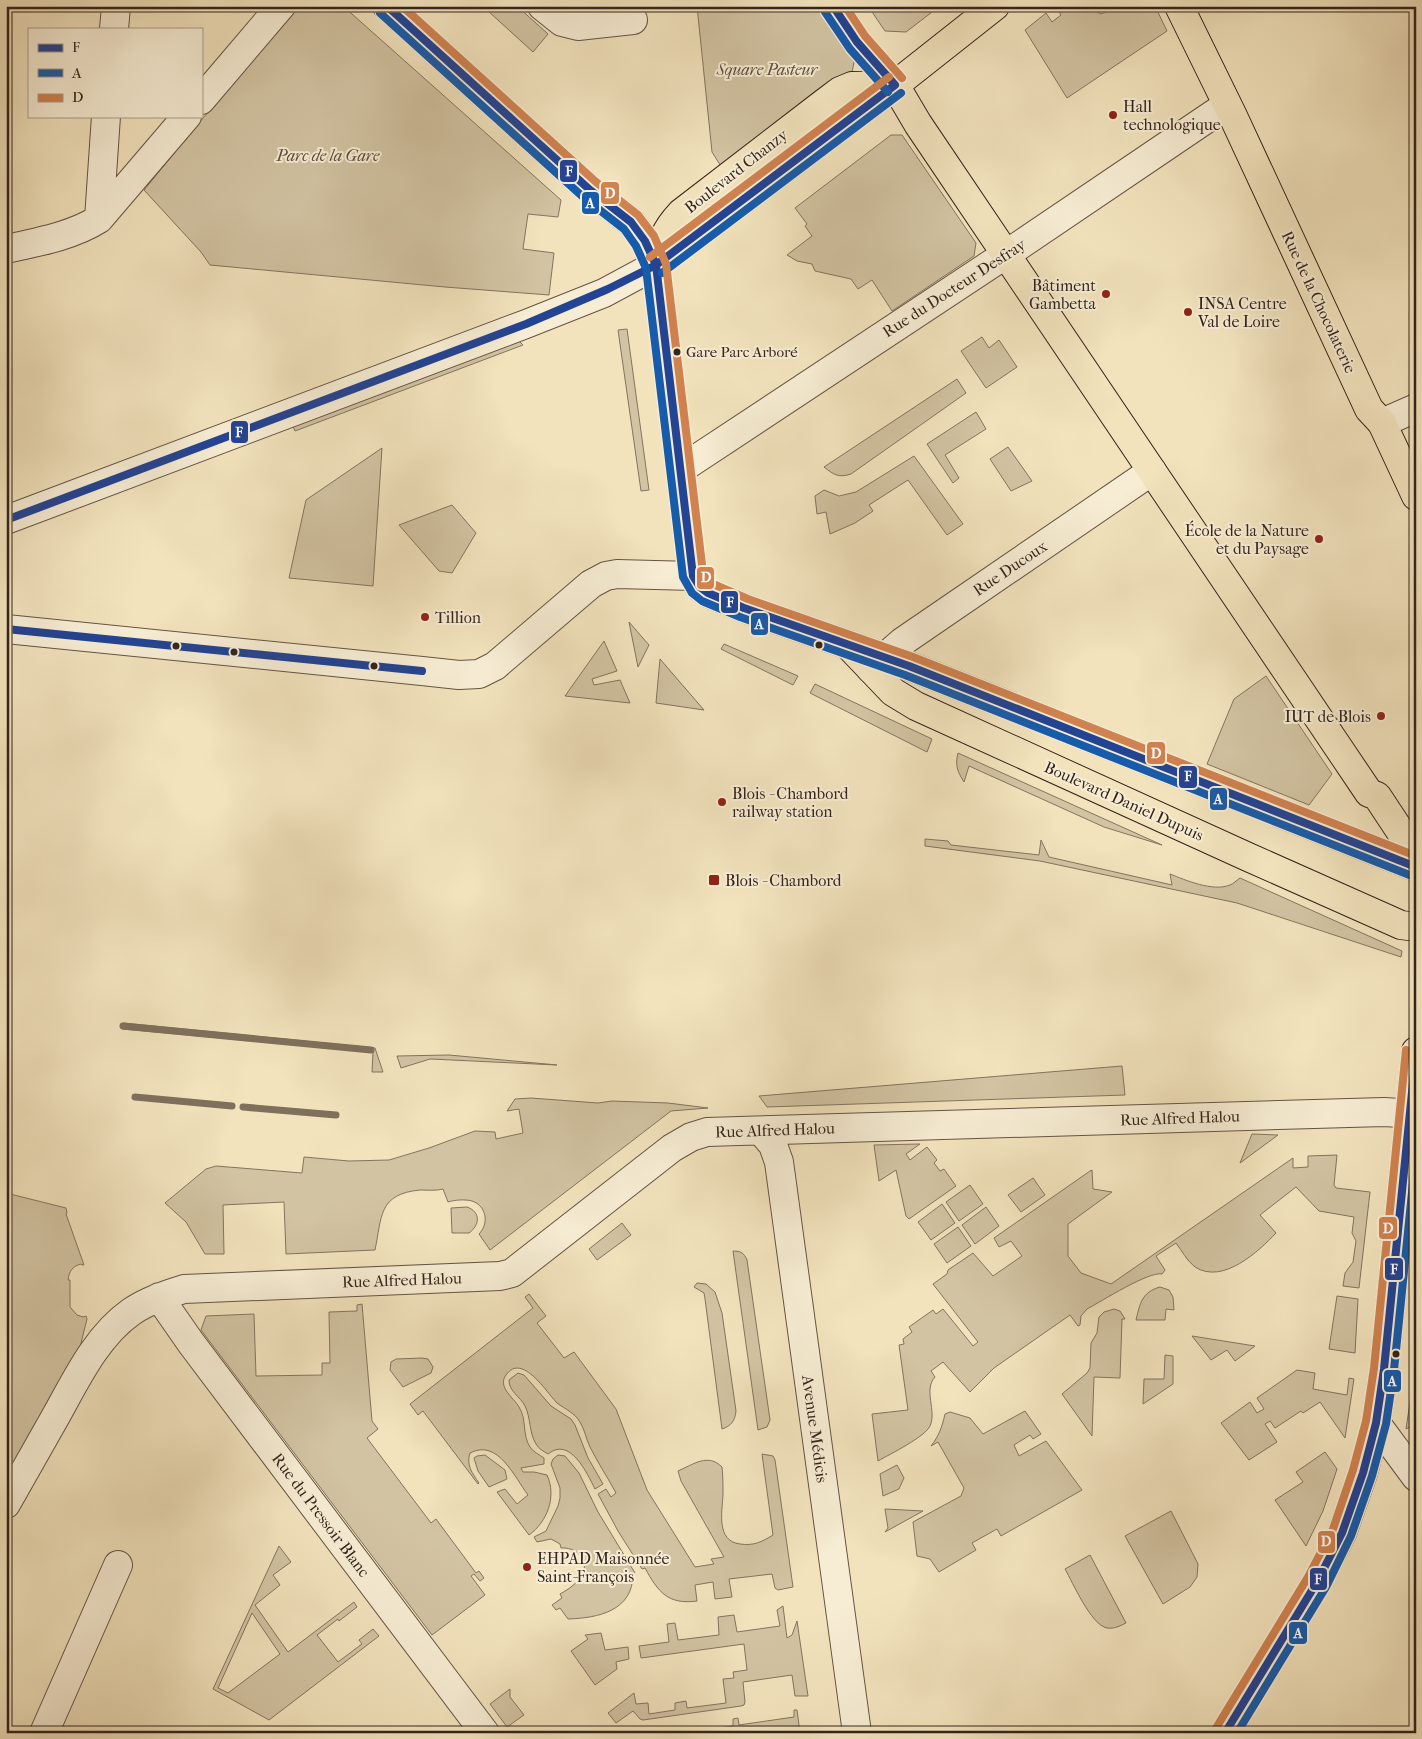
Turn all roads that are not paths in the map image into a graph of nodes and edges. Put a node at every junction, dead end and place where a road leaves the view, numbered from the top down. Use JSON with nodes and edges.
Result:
{"nodes":[{"id":1,"x":116,"y":6,"type":"edge"},
{"id":2,"x":281,"y":6,"type":"edge"},
{"id":3,"x":387,"y":6,"type":"edge"},
{"id":4,"x":542,"y":6,"type":"edge"},
{"id":5,"x":833,"y":6,"type":"edge"},
{"id":6,"x":995,"y":6,"type":"edge"},
{"id":7,"x":1179,"y":6,"type":"edge"},
{"id":8,"x":633,"y":20,"type":"dead end"},
{"id":9,"x":114,"y":28,"type":"edge"},
{"id":10,"x":895,"y":85,"type":"junction"},
{"id":11,"x":202,"y":99,"type":"edge"},
{"id":12,"x":1227,"y":105,"type":"junction"},
{"id":13,"x":106,"y":118,"type":"edge"},
{"id":14,"x":185,"y":118,"type":"edge"},
{"id":15,"x":99,"y":219,"type":"junction"},
{"id":16,"x":6,"y":249,"type":"edge"},
{"id":17,"x":1006,"y":254,"type":"junction"},
{"id":18,"x":656,"y":265,"type":"junction"},
{"id":19,"x":1416,"y":408,"type":"edge"},
{"id":20,"x":1382,"y":423,"type":"junction"},
{"id":21,"x":681,"y":470,"type":"junction"},
{"id":22,"x":1152,"y":471,"type":"junction"},
{"id":23,"x":1416,"y":496,"type":"edge"},
{"id":24,"x":6,"y":520,"type":"edge"},
{"id":25,"x":693,"y":576,"type":"junction"},
{"id":26,"x":6,"y":629,"type":"edge"},
{"id":27,"x":878,"y":664,"type":"junction"},
{"id":28,"x":1416,"y":855,"type":"edge"},
{"id":29,"x":1416,"y":867,"type":"edge"},
{"id":30,"x":1416,"y":927,"type":"edge"},
{"id":31,"x":1416,"y":1052,"type":"edge"},
{"id":32,"x":1415,"y":1057,"type":"edge"},
{"id":33,"x":1413,"y":1114,"type":"edge"},
{"id":34,"x":761,"y":1131,"type":"junction"},
{"id":35,"x":159,"y":1297,"type":"junction"},
{"id":36,"x":1376,"y":1423,"type":"junction"},
{"id":37,"x":1416,"y":1477,"type":"edge"},
{"id":38,"x":6,"y":1504,"type":"edge"},
{"id":39,"x":118,"y":1565,"type":"dead end"},
{"id":40,"x":44,"y":1733,"type":"edge"},
{"id":41,"x":485,"y":1733,"type":"edge"},
{"id":42,"x":857,"y":1733,"type":"edge"},
{"id":43,"x":1225,"y":1733,"type":"edge"}],
"edges":[{"from":1,"to":9,"type":"street"},
{"from":2,"to":11,"type":"street"},
{"from":3,"to":18,"type":"main road"},
{"from":4,"to":8,"type":"street"},
{"from":5,"to":10,"type":"main road"},
{"from":6,"to":10,"type":"main road","name":"Boulevard Chanzy"},
{"from":7,"to":12,"type":"main road","name":"Rue de la Chocolaterie"},
{"from":10,"to":17,"type":"main road"},
{"from":10,"to":18,"type":"main road","name":"Boulevard Chanzy"},
{"from":12,"to":17,"type":"street","name":"Rue du Docteur Desfray"},
{"from":12,"to":20,"type":"main road","name":"Rue de la Chocolaterie"},
{"from":13,"to":15,"type":"street"},
{"from":14,"to":15,"type":"street"},
{"from":15,"to":16,"type":"street"},
{"from":17,"to":21,"type":"street","name":"Rue du Docteur Desfray"},
{"from":17,"to":22,"type":"main road"},
{"from":18,"to":21,"type":"main road"},
{"from":18,"to":24,"type":"street"},
{"from":19,"to":20,"type":"street"},
{"from":20,"to":23,"type":"main road","name":"Rue de la Chocolaterie"},
{"from":21,"to":25,"type":"main road"},
{"from":22,"to":27,"type":"street","name":"Rue Ducoux"},
{"from":22,"to":28,"type":"main road"},
{"from":25,"to":26,"type":"street"},
{"from":25,"to":27,"type":"main road","name":"Boulevard Daniel Dupuis"},
{"from":27,"to":29,"type":"main road"},
{"from":27,"to":30,"type":"main road","name":"Boulevard Daniel Dupuis"},
{"from":31,"to":32,"type":"main road"},
{"from":32,"to":33,"type":"main road"},
{"from":33,"to":34,"type":"street","name":"Rue Alfred Halou"},
{"from":33,"to":36,"type":"main road"},
{"from":34,"to":35,"type":"street","name":"Rue Alfred Halou"},
{"from":34,"to":42,"type":"street","name":"Avenue Médicis"},
{"from":35,"to":38,"type":"street","name":"Rue Alfred Halou"},
{"from":35,"to":41,"type":"street","name":"Rue du Pressoir Blanc"},
{"from":36,"to":37,"type":"street"},
{"from":36,"to":43,"type":"main road"},
{"from":39,"to":40,"type":"street"}]}
